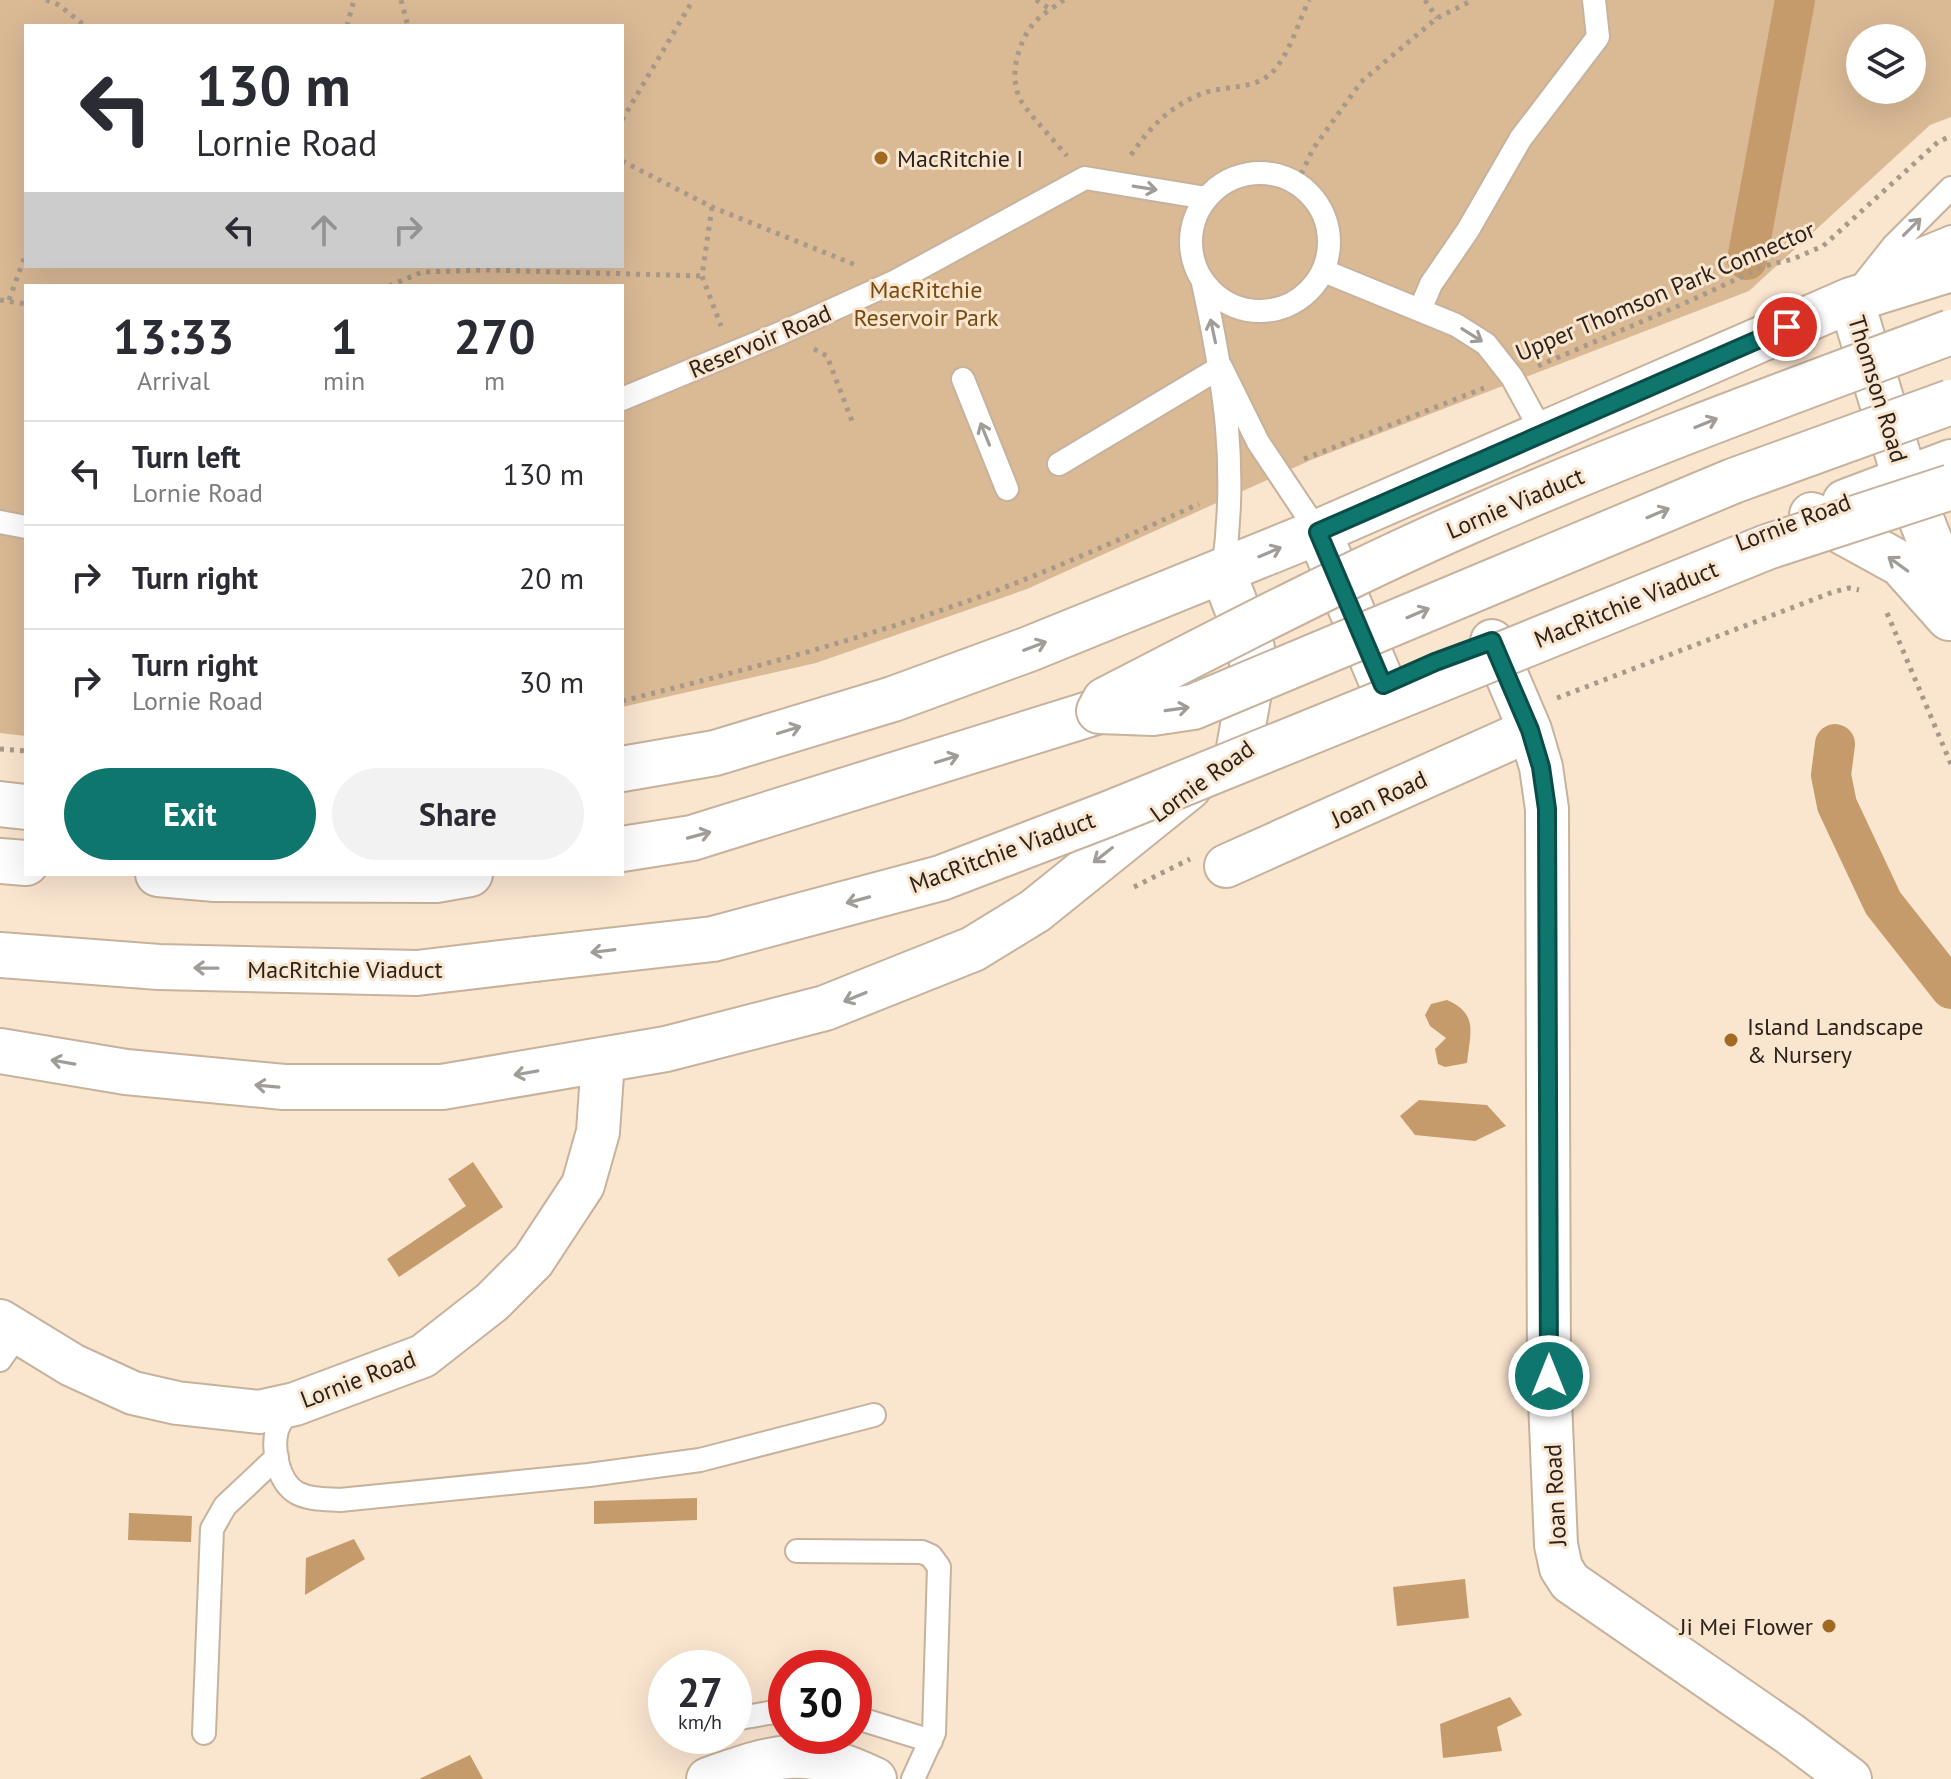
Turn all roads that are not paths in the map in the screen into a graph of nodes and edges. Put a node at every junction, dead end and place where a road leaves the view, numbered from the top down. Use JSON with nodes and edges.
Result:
{"nodes":[{"id":1,"x":1594,"y":0,"type":"edge"},
{"id":2,"x":1951,"y":188,"type":"edge"},
{"id":3,"x":1206,"y":198,"type":"junction"},
{"id":4,"x":1951,"y":237,"type":"edge"},
{"id":5,"x":1951,"y":269,"type":"edge"},
{"id":6,"x":1324,"y":271,"type":"junction"},
{"id":7,"x":1203,"y":283,"type":"junction"},
{"id":8,"x":1863,"y":284,"type":"junction"},
{"id":9,"x":1420,"y":310,"type":"junction"},
{"id":10,"x":1951,"y":332,"type":"edge"},
{"id":11,"x":1221,"y":367,"type":"junction"},
{"id":12,"x":963,"y":379,"type":"dead end"},
{"id":13,"x":624,"y":398,"type":"edge"},
{"id":14,"x":1951,"y":402,"type":"edge"},
{"id":15,"x":1542,"y":432,"type":"junction"},
{"id":16,"x":1951,"y":462,"type":"edge"},
{"id":17,"x":1059,"y":464,"type":"dead end"},
{"id":18,"x":1905,"y":478,"type":"junction"},
{"id":19,"x":1951,"y":487,"type":"edge"},
{"id":20,"x":1007,"y":489,"type":"dead end"},
{"id":21,"x":1812,"y":515,"type":"junction"},
{"id":22,"x":0,"y":522,"type":"edge"},
{"id":23,"x":24,"y":527,"type":"edge"},
{"id":24,"x":1318,"y":532,"type":"junction"},
{"id":25,"x":1223,"y":572,"type":"junction"},
{"id":26,"x":1951,"y":595,"type":"edge"},
{"id":27,"x":1951,"y":620,"type":"edge"},
{"id":28,"x":1492,"y":641,"type":"junction"},
{"id":29,"x":1383,"y":685,"type":"junction"},
{"id":30,"x":1099,"y":711,"type":"junction"},
{"id":31,"x":1530,"y":730,"type":"junction"},
{"id":32,"x":1239,"y":748,"type":"junction"},
{"id":33,"x":624,"y":769,"type":"edge"},
{"id":34,"x":0,"y":804,"type":"edge"},
{"id":35,"x":24,"y":807,"type":"edge"},
{"id":36,"x":624,"y":849,"type":"edge"},
{"id":37,"x":0,"y":861,"type":"edge"},
{"id":38,"x":24,"y":863,"type":"edge"},
{"id":39,"x":1226,"y":866,"type":"dead end"},
{"id":40,"x":181,"y":876,"type":"edge"},
{"id":41,"x":453,"y":876,"type":"edge"},
{"id":42,"x":0,"y":955,"type":"edge"},
{"id":43,"x":0,"y":1051,"type":"edge"},
{"id":44,"x":603,"y":1060,"type":"junction"},
{"id":45,"x":6,"y":1338,"type":"edge"},
{"id":46,"x":295,"y":1404,"type":"junction"},
{"id":47,"x":874,"y":1415,"type":"dead end"},
{"id":48,"x":277,"y":1457,"type":"junction"},
{"id":49,"x":797,"y":1551,"type":"dead end"},
{"id":50,"x":872,"y":1723,"type":"edge"},
{"id":51,"x":204,"y":1733,"type":"dead end"},
{"id":52,"x":931,"y":1741,"type":"junction"},
{"id":53,"x":708,"y":1779,"type":"edge"},
{"id":54,"x":875,"y":1779,"type":"edge"},
{"id":55,"x":913,"y":1779,"type":"edge"},
{"id":56,"x":1850,"y":1779,"type":"edge"}],
"edges":[{"from":1,"to":9,"type":"lane"},
{"from":8,"to":2,"type":"lane","one_way":true},
{"from":3,"to":6,"type":"lane"},
{"from":3,"to":7,"type":"lane"},
{"from":13,"to":3,"type":"lane","name":"Reservoir Road","one_way":true},
{"from":4,"to":8,"type":"lane"},
{"from":5,"to":8,"type":"main road","name":"Thomson Road"},
{"from":6,"to":7,"type":"lane"},
{"from":6,"to":9,"type":"lane"},
{"from":11,"to":7,"type":"lane","one_way":true},
{"from":8,"to":15,"type":"main road"},
{"from":8,"to":18,"type":"main road","name":"Thomson Road"},
{"from":9,"to":15,"type":"lane","one_way":true},
{"from":30,"to":10,"type":"main road","name":"Lornie Viaduct","one_way":true,"bridge":true},
{"from":11,"to":17,"type":"lane"},
{"from":11,"to":24,"type":"lane"},
{"from":11,"to":25,"type":"lane"},
{"from":20,"to":12,"type":"lane","one_way":true},
{"from":30,"to":14,"type":"main road","one_way":true,"bridge":true},
{"from":15,"to":24,"type":"main road"},
{"from":16,"to":18,"type":"main road","name":"Thomson Road"},
{"from":18,"to":21,"type":"main road","name":"Lornie Road"},
{"from":18,"to":26,"type":"main road","name":"Thomson Road"},
{"from":19,"to":42,"type":"main road","name":"MacRitchie Viaduct","one_way":true,"bridge":true},
{"from":27,"to":21,"type":"main road","one_way":true},
{"from":21,"to":28,"type":"main road","name":"Lornie Road"},
{"from":22,"to":23,"type":"lane"},
{"from":25,"to":24,"type":"main road","one_way":true},
{"from":24,"to":29,"type":"main road"},
{"from":25,"to":32,"type":"main road"},
{"from":33,"to":25,"type":"main road","one_way":true},
{"from":28,"to":29,"type":"main road","name":"Lornie Road"},
{"from":28,"to":31,"type":"street","name":"Joan Road"},
{"from":29,"to":32,"type":"main road","name":"Lornie Road"},
{"from":36,"to":30,"type":"main road","one_way":true},
{"from":31,"to":39,"type":"street","name":"Joan Road"},
{"from":31,"to":56,"type":"street","name":"Joan Road"},
{"from":32,"to":44,"type":"main road","name":"Lornie Road","one_way":true},
{"from":34,"to":35,"type":"main road"},
{"from":37,"to":38,"type":"main road"},
{"from":40,"to":41,"type":"main road"},
{"from":44,"to":43,"type":"main road","name":"Lornie Road","one_way":true},
{"from":44,"to":46,"type":"street","name":"Lornie Road"},
{"from":45,"to":46,"type":"street","name":"Lornie Road"},
{"from":46,"to":48,"type":"lane"},
{"from":47,"to":48,"type":"lane"},
{"from":48,"to":51,"type":"lane"},
{"from":49,"to":52,"type":"lane"},
{"from":50,"to":52,"type":"lane"},
{"from":52,"to":55,"type":"lane"},
{"from":53,"to":54,"type":"street"}]}
